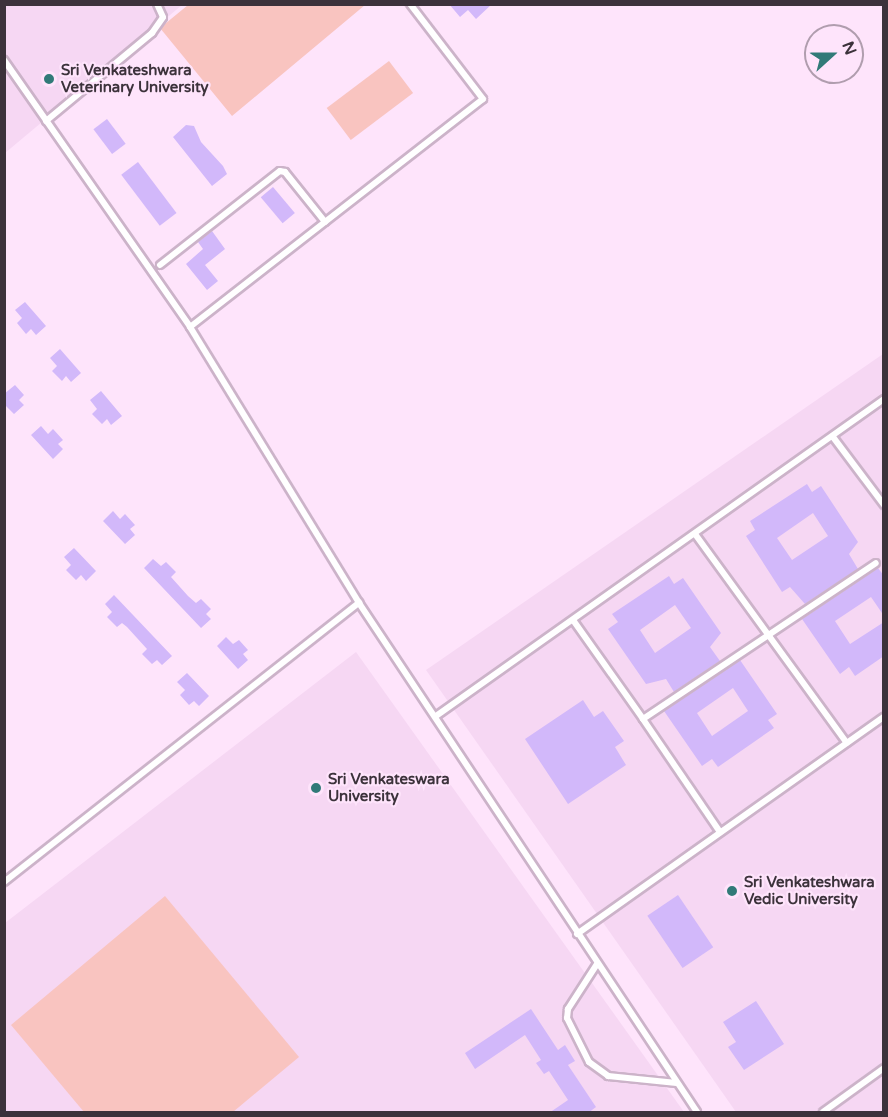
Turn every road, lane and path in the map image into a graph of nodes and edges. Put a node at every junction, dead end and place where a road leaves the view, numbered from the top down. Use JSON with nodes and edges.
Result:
{"nodes":[{"id":1,"x":157,"y":4,"type":"edge"},
{"id":2,"x":410,"y":4,"type":"edge"},
{"id":3,"x":4,"y":60,"type":"edge"},
{"id":4,"x":46,"y":121,"type":"junction"},
{"id":5,"x":324,"y":222,"type":"junction"},
{"id":6,"x":160,"y":264,"type":"dead end"},
{"id":7,"x":190,"y":327,"type":"junction"},
{"id":8,"x":884,"y":399,"type":"edge"},
{"id":9,"x":833,"y":437,"type":"junction"},
{"id":10,"x":884,"y":505,"type":"edge"},
{"id":11,"x":695,"y":534,"type":"junction"},
{"id":12,"x":876,"y":563,"type":"dead end"},
{"id":13,"x":359,"y":603,"type":"junction"},
{"id":14,"x":573,"y":620,"type":"junction"},
{"id":15,"x":768,"y":635,"type":"junction"},
{"id":16,"x":436,"y":716,"type":"junction"},
{"id":17,"x":884,"y":717,"type":"edge"},
{"id":18,"x":643,"y":719,"type":"junction"},
{"id":19,"x":847,"y":743,"type":"junction"},
{"id":20,"x":720,"y":832,"type":"junction"},
{"id":21,"x":4,"y":882,"type":"edge"},
{"id":22,"x":577,"y":934,"type":"junction"},
{"id":23,"x":597,"y":964,"type":"junction"},
{"id":24,"x":884,"y":1068,"type":"edge"},
{"id":25,"x":677,"y":1083,"type":"junction"},
{"id":26,"x":697,"y":1113,"type":"edge"},
{"id":27,"x":823,"y":1113,"type":"edge"}],
"edges":[{"from":1,"to":4,"type":"lane"},
{"from":2,"to":5,"type":"lane"},
{"from":3,"to":4,"type":"lane"},
{"from":4,"to":7,"type":"lane"},
{"from":5,"to":6,"type":"lane"},
{"from":5,"to":7,"type":"lane"},
{"from":7,"to":13,"type":"lane"},
{"from":8,"to":9,"type":"lane"},
{"from":9,"to":10,"type":"lane"},
{"from":9,"to":11,"type":"lane"},
{"from":11,"to":14,"type":"lane"},
{"from":11,"to":15,"type":"lane"},
{"from":12,"to":15,"type":"lane"},
{"from":13,"to":16,"type":"lane"},
{"from":13,"to":21,"type":"lane"},
{"from":14,"to":16,"type":"lane"},
{"from":14,"to":18,"type":"lane"},
{"from":15,"to":18,"type":"lane"},
{"from":15,"to":19,"type":"lane"},
{"from":16,"to":22,"type":"lane"},
{"from":17,"to":19,"type":"lane"},
{"from":18,"to":20,"type":"lane"},
{"from":19,"to":20,"type":"lane"},
{"from":20,"to":22,"type":"lane"},
{"from":22,"to":23,"type":"lane"},
{"from":23,"to":25,"type":"lane"},
{"from":23,"to":25,"type":"lane"},
{"from":24,"to":27,"type":"lane"},
{"from":25,"to":26,"type":"lane"}]}
